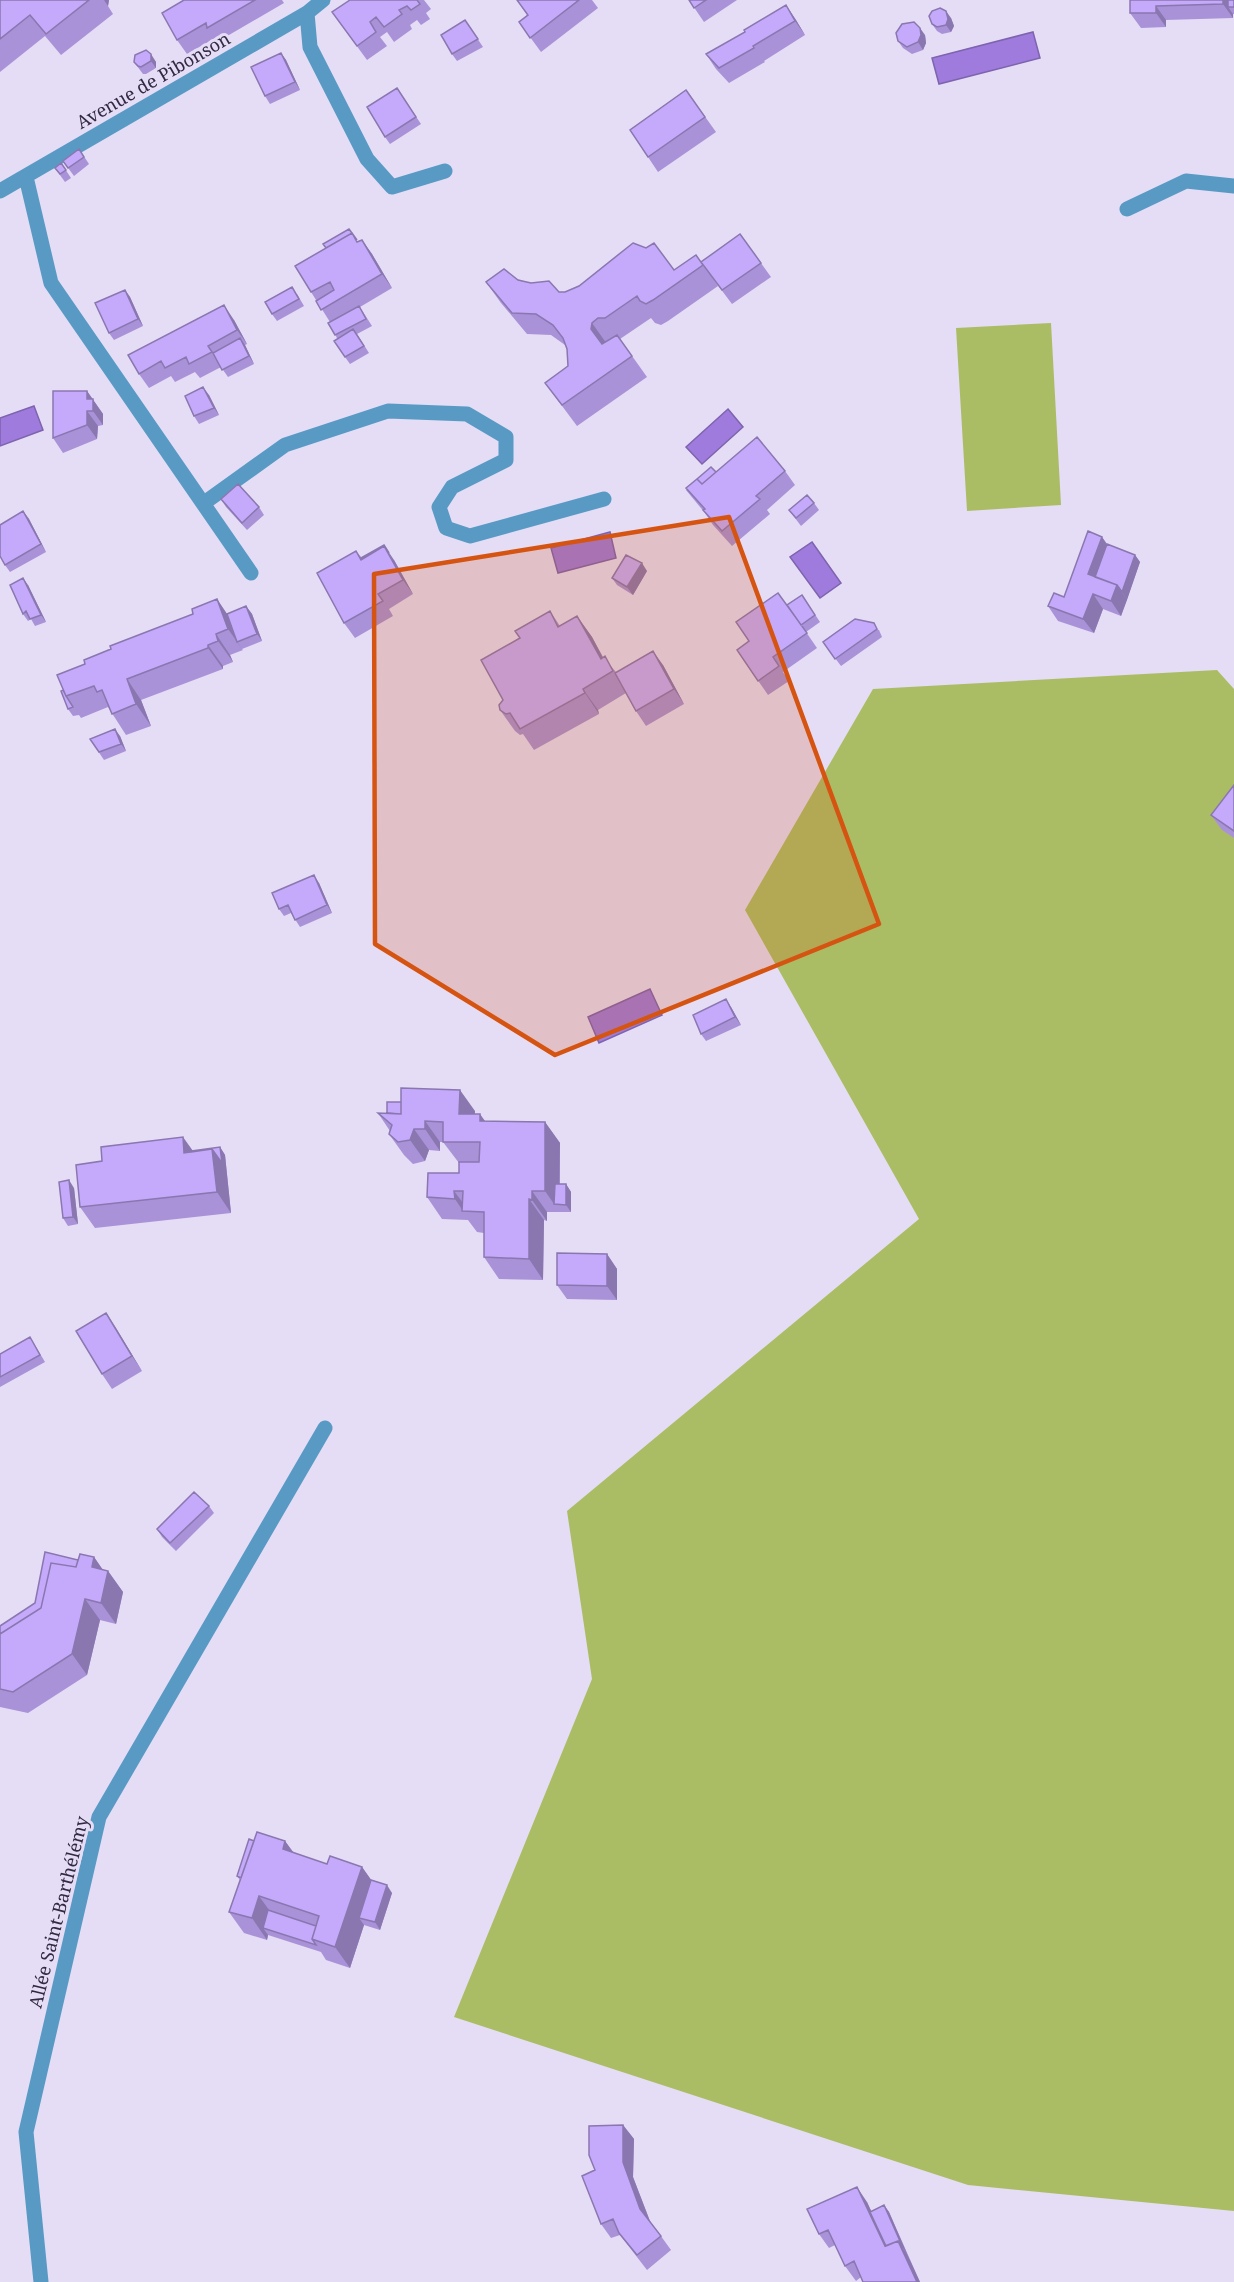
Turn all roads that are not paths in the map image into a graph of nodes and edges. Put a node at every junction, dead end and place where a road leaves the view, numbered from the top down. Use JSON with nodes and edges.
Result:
{"nodes":[{"id":1,"x":323,"y":0,"type":"edge"},
{"id":2,"x":307,"y":14,"type":"junction"},
{"id":3,"x":445,"y":171,"type":"dead end"},
{"id":4,"x":26,"y":177,"type":"junction"},
{"id":5,"x":1234,"y":186,"type":"edge"},
{"id":6,"x":0,"y":191,"type":"edge"},
{"id":7,"x":1126,"y":209,"type":"dead end"},
{"id":8,"x":604,"y":499,"type":"dead end"},
{"id":9,"x":204,"y":503,"type":"junction"},
{"id":10,"x":251,"y":573,"type":"dead end"},
{"id":11,"x":326,"y":1428,"type":"dead end"},
{"id":12,"x":40,"y":2282,"type":"edge"}],
"edges":[{"from":1,"to":2,"type":"street","name":"Avenue de Pibonson"},
{"from":2,"to":3,"type":"street"},
{"from":2,"to":4,"type":"street","name":"Avenue de Pibonson"},
{"from":4,"to":6,"type":"street","name":"Avenue de Pibonson"},
{"from":4,"to":9,"type":"street"},
{"from":5,"to":7,"type":"street"},
{"from":8,"to":9,"type":"street"},
{"from":9,"to":10,"type":"street"},
{"from":11,"to":12,"type":"street","name":"Allée Saint-Barthélémy"}]}
